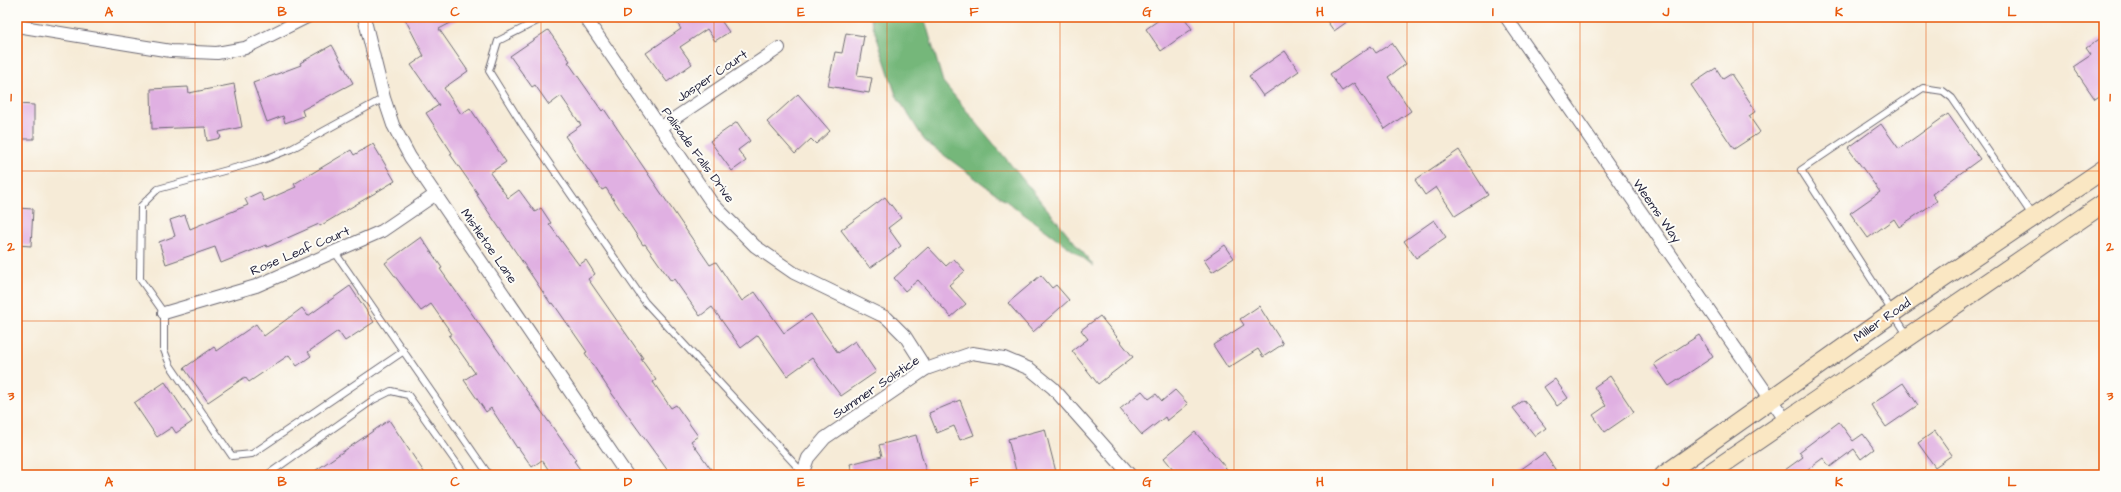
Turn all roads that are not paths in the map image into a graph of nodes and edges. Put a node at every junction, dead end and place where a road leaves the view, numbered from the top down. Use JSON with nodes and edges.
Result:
{"nodes":[{"id":1,"x":307,"y":17,"type":"edge"},
{"id":2,"x":364,"y":17,"type":"edge"},
{"id":3,"x":545,"y":17,"type":"edge"},
{"id":4,"x":585,"y":17,"type":"edge"},
{"id":5,"x":1506,"y":17,"type":"edge"},
{"id":6,"x":17,"y":26,"type":"edge"},
{"id":7,"x":779,"y":48,"type":"dead end"},
{"id":8,"x":384,"y":98,"type":"junction"},
{"id":9,"x":660,"y":128,"type":"junction"},
{"id":10,"x":2104,"y":169,"type":"edge"},
{"id":11,"x":436,"y":194,"type":"junction"},
{"id":12,"x":2104,"y":203,"type":"edge"},
{"id":13,"x":2034,"y":217,"type":"junction"},
{"id":14,"x":334,"y":251,"type":"junction"},
{"id":15,"x":1893,"y":312,"type":"junction"},
{"id":16,"x":164,"y":313,"type":"junction"},
{"id":17,"x":1909,"y":337,"type":"junction"},
{"id":18,"x":404,"y":351,"type":"junction"},
{"id":19,"x":926,"y":369,"type":"junction"},
{"id":20,"x":1771,"y":399,"type":"junction"},
{"id":21,"x":1786,"y":421,"type":"junction"},
{"id":22,"x":802,"y":474,"type":"edge"},
{"id":23,"x":267,"y":475,"type":"edge"},
{"id":24,"x":465,"y":475,"type":"edge"},
{"id":25,"x":489,"y":475,"type":"edge"},
{"id":26,"x":627,"y":475,"type":"edge"},
{"id":27,"x":1130,"y":475,"type":"edge"},
{"id":28,"x":1664,"y":475,"type":"edge"},
{"id":29,"x":1707,"y":475,"type":"edge"}],
"edges":[{"from":1,"to":6,"type":"street"},
{"from":2,"to":8,"type":"street","name":"Mistletoe Lane"},
{"from":3,"to":22,"type":"lane"},
{"from":4,"to":9,"type":"street","name":"Palisade Falls Drive"},
{"from":5,"to":20,"type":"street","name":"Weems Way"},
{"from":7,"to":9,"type":"street","name":"Jasper Court"},
{"from":8,"to":11,"type":"street","name":"Mistletoe Lane"},
{"from":8,"to":16,"type":"lane"},
{"from":9,"to":19,"type":"street","name":"Palisade Falls Drive"},
{"from":10,"to":13,"type":"main road","name":"Miller Road"},
{"from":11,"to":14,"type":"street","name":"Rose Leaf Court"},
{"from":11,"to":26,"type":"street","name":"Mistletoe Lane"},
{"from":12,"to":17,"type":"main road"},
{"from":13,"to":15,"type":"main road","name":"Miller Road"},
{"from":13,"to":15,"type":"lane"},
{"from":14,"to":16,"type":"street","name":"Rose Leaf Court"},
{"from":14,"to":18,"type":"lane"},
{"from":15,"to":17,"type":"lane"},
{"from":15,"to":20,"type":"main road","name":"Miller Road"},
{"from":16,"to":18,"type":"lane"},
{"from":17,"to":21,"type":"main road"},
{"from":18,"to":25,"type":"lane"},
{"from":19,"to":22,"type":"street","name":"Summer Solstice"},
{"from":19,"to":27,"type":"street","name":"Summer Solstice"},
{"from":20,"to":21,"type":"street","name":"Weems Way"},
{"from":20,"to":28,"type":"main road","name":"Miller Road"},
{"from":21,"to":29,"type":"main road"},
{"from":23,"to":24,"type":"lane"}]}
